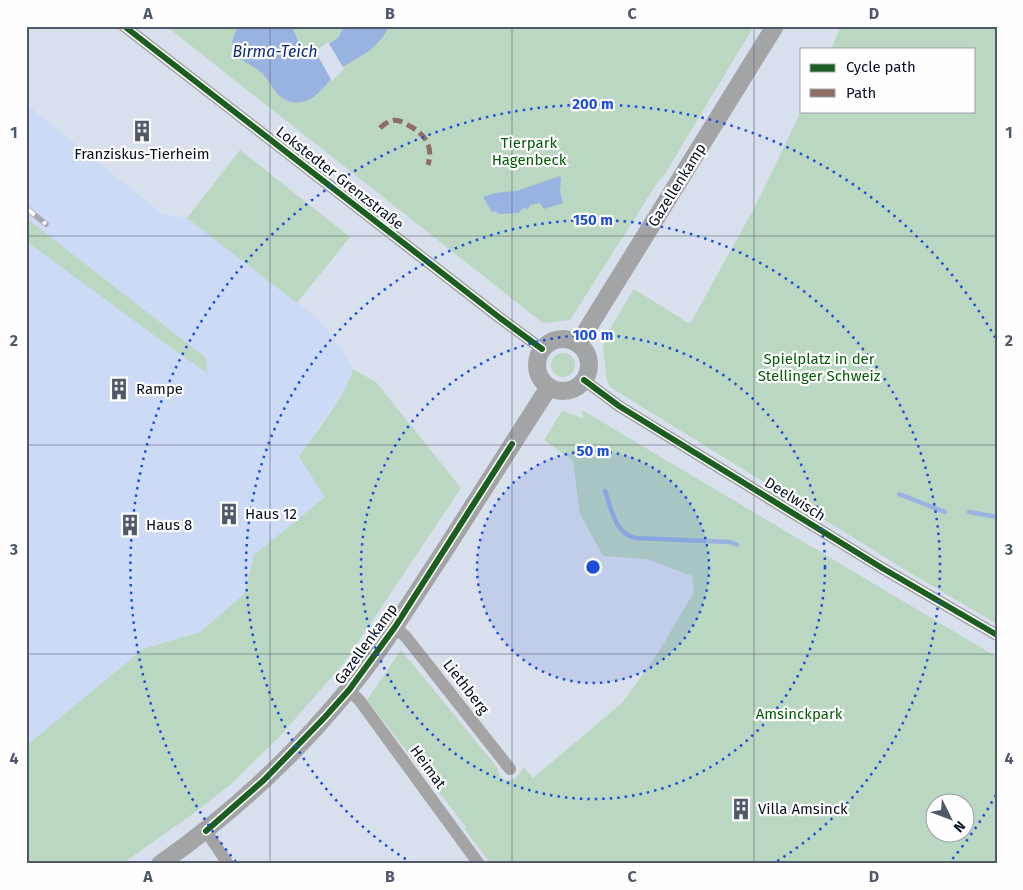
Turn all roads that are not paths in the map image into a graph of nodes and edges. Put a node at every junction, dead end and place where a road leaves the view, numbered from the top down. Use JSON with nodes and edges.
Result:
{"nodes":[{"id":1,"x":124,"y":26,"type":"edge"},
{"id":2,"x":775,"y":26,"type":"edge"},
{"id":3,"x":578,"y":344,"type":"junction"},
{"id":4,"x":542,"y":349,"type":"junction"},
{"id":5,"x":584,"y":380,"type":"junction"},
{"id":6,"x":549,"y":387,"type":"junction"},
{"id":7,"x":395,"y":627,"type":"junction"},
{"id":8,"x":997,"y":635,"type":"edge"},
{"id":9,"x":348,"y":690,"type":"junction"},
{"id":10,"x":510,"y":769,"type":"dead end"},
{"id":11,"x":206,"y":830,"type":"junction"},
{"id":12,"x":160,"y":864,"type":"edge"},
{"id":13,"x":228,"y":864,"type":"edge"},
{"id":14,"x":479,"y":864,"type":"edge"}],
"edges":[{"from":1,"to":4,"type":"street","name":"Lokstedter Grenzstraße"},
{"from":2,"to":3,"type":"street","name":"Gazellenkamp"},
{"from":3,"to":4,"type":"street"},
{"from":3,"to":5,"type":"street"},
{"from":4,"to":6,"type":"street"},
{"from":5,"to":6,"type":"street"},
{"from":5,"to":8,"type":"street","name":"Deelwisch"},
{"from":6,"to":7,"type":"street","name":"Gazellenkamp"},
{"from":7,"to":9,"type":"street","name":"Gazellenkamp"},
{"from":7,"to":10,"type":"street","name":"Liethberg"},
{"from":9,"to":11,"type":"street","name":"Gazellenkamp"},
{"from":9,"to":14,"type":"street","name":"Heimat"},
{"from":11,"to":12,"type":"street","name":"Gazellenkamp"},
{"from":11,"to":13,"type":"street"}]}
